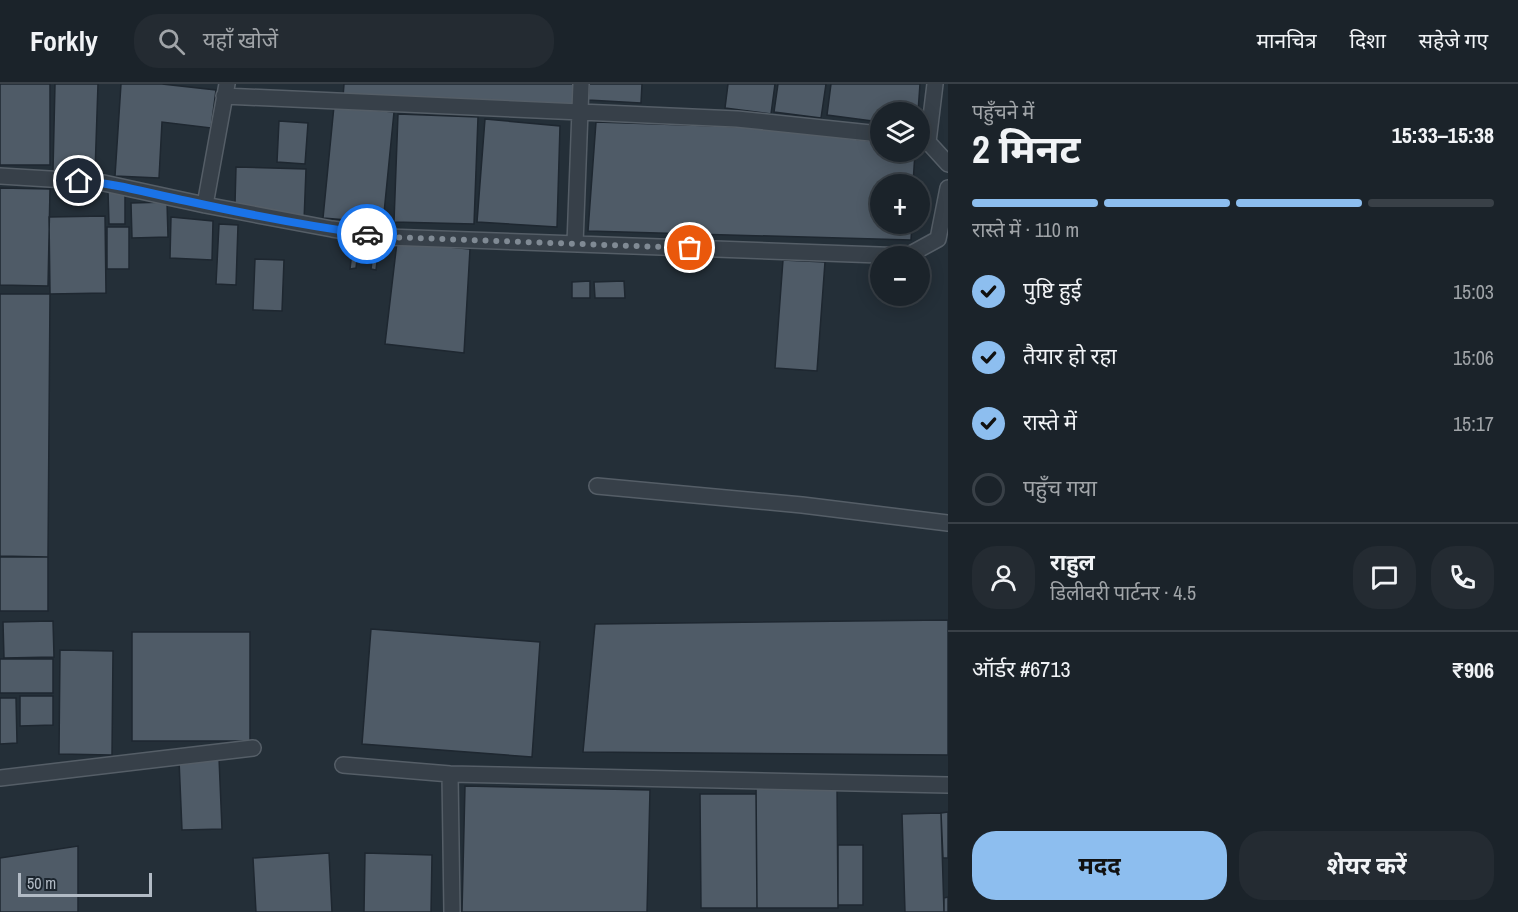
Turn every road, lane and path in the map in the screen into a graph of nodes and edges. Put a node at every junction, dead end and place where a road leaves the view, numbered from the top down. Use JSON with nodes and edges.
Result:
{"nodes":[{"id":1,"x":582,"y":84,"type":"edge"},
{"id":2,"x":935,"y":84,"type":"edge"},
{"id":3,"x":226,"y":90,"type":"edge"},
{"id":4,"x":930,"y":109,"type":"edge"},
{"id":5,"x":580,"y":112,"type":"junction"},
{"id":6,"x":870,"y":133,"type":"edge"},
{"id":7,"x":930,"y":146,"type":"edge"},
{"id":8,"x":948,"y":164,"type":"edge"},
{"id":9,"x":0,"y":176,"type":"edge"},
{"id":10,"x":948,"y":188,"type":"edge"},
{"id":11,"x":205,"y":205,"type":"junction"},
{"id":12,"x":575,"y":244,"type":"junction"},
{"id":13,"x":597,"y":486,"type":"dead end"},
{"id":14,"x":948,"y":523,"type":"edge"},
{"id":15,"x":253,"y":748,"type":"dead end"},
{"id":16,"x":343,"y":765,"type":"dead end"},
{"id":17,"x":450,"y":774,"type":"junction"},
{"id":18,"x":0,"y":778,"type":"edge"},
{"id":19,"x":948,"y":785,"type":"edge"},
{"id":20,"x":452,"y":912,"type":"edge"}],
"edges":[{"from":1,"to":5,"type":"street"},
{"from":2,"to":4,"type":"street"},
{"from":3,"to":5,"type":"street"},
{"from":3,"to":11,"type":"street"},
{"from":5,"to":6,"type":"street"},
{"from":5,"to":12,"type":"street"},
{"from":7,"to":8,"type":"street"},
{"from":9,"to":11,"type":"street"},
{"from":10,"to":12,"type":"street"},
{"from":11,"to":12,"type":"street"},
{"from":13,"to":14,"type":"street"},
{"from":15,"to":18,"type":"street"},
{"from":16,"to":17,"type":"street"},
{"from":17,"to":19,"type":"street"},
{"from":17,"to":20,"type":"street"}]}
